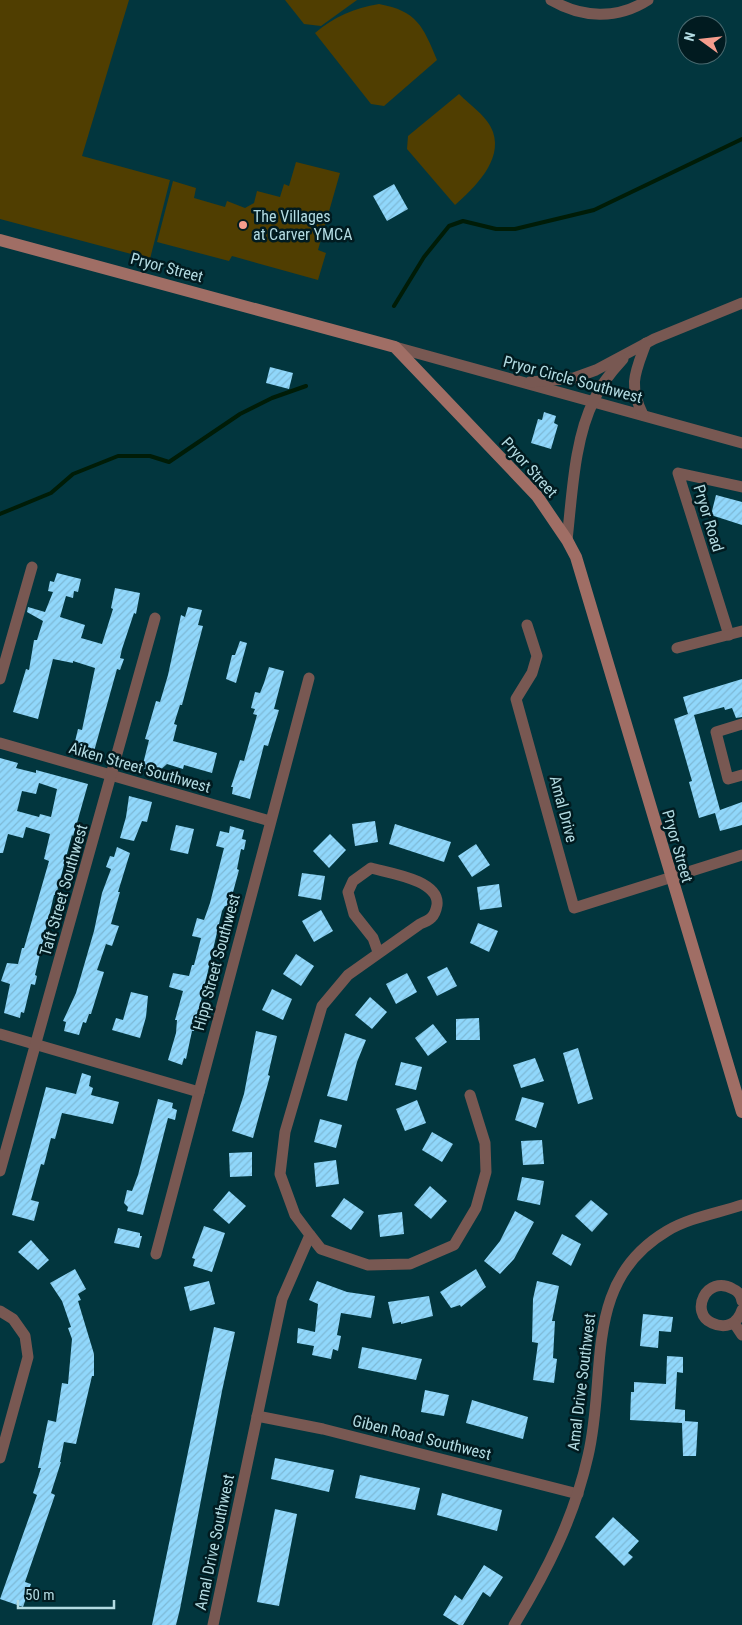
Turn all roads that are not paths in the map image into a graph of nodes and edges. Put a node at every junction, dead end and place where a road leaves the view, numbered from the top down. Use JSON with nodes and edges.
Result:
{"nodes":[{"id":1,"x":550,"y":0,"type":"edge"},
{"id":2,"x":648,"y":0,"type":"edge"},
{"id":3,"x":0,"y":240,"type":"edge"},
{"id":4,"x":742,"y":303,"type":"edge"},
{"id":5,"x":646,"y":343,"type":"junction"},
{"id":6,"x":395,"y":347,"type":"junction"},
{"id":7,"x":628,"y":353,"type":"junction"},
{"id":8,"x":524,"y":383,"type":"junction"},
{"id":9,"x":592,"y":402,"type":"junction"},
{"id":10,"x":643,"y":415,"type":"junction"},
{"id":11,"x":742,"y":442,"type":"edge"},
{"id":12,"x":742,"y":487,"type":"edge"},
{"id":13,"x":567,"y":540,"type":"junction"},
{"id":14,"x":32,"y":567,"type":"dead end"},
{"id":15,"x":155,"y":618,"type":"dead end"},
{"id":16,"x":527,"y":625,"type":"dead end"},
{"id":17,"x":742,"y":631,"type":"edge"},
{"id":18,"x":729,"y":635,"type":"junction"},
{"id":19,"x":677,"y":648,"type":"dead end"},
{"id":20,"x":310,"y":678,"type":"dead end"},
{"id":21,"x":0,"y":679,"type":"edge"},
{"id":22,"x":742,"y":724,"type":"edge"},
{"id":23,"x":0,"y":743,"type":"edge"},
{"id":24,"x":742,"y":775,"type":"edge"},
{"id":25,"x":112,"y":776,"type":"junction"},
{"id":26,"x":270,"y":821,"type":"junction"},
{"id":27,"x":742,"y":855,"type":"edge"},
{"id":28,"x":670,"y":877,"type":"junction"},
{"id":29,"x":378,"y":952,"type":"junction"},
{"id":30,"x":0,"y":1034,"type":"edge"},
{"id":31,"x":36,"y":1045,"type":"junction"},
{"id":32,"x":199,"y":1092,"type":"junction"},
{"id":33,"x":470,"y":1095,"type":"dead end"},
{"id":34,"x":742,"y":1112,"type":"edge"},
{"id":35,"x":0,"y":1171,"type":"edge"},
{"id":36,"x":742,"y":1206,"type":"edge"},
{"id":37,"x":310,"y":1235,"type":"junction"},
{"id":38,"x":156,"y":1254,"type":"dead end"},
{"id":39,"x":742,"y":1301,"type":"edge"},
{"id":40,"x":0,"y":1310,"type":"edge"},
{"id":41,"x":742,"y":1310,"type":"edge"},
{"id":42,"x":734,"y":1323,"type":"junction"},
{"id":43,"x":742,"y":1334,"type":"edge"},
{"id":44,"x":258,"y":1416,"type":"junction"},
{"id":45,"x":0,"y":1458,"type":"edge"},
{"id":46,"x":578,"y":1494,"type":"junction"},
{"id":47,"x":213,"y":1625,"type":"edge"},
{"id":48,"x":514,"y":1625,"type":"edge"}],
"edges":[{"from":1,"to":2,"type":"street"},
{"from":3,"to":6,"type":"main road","name":"Pryor Street"},
{"from":4,"to":5,"type":"street"},
{"from":5,"to":7,"type":"street"},
{"from":5,"to":10,"type":"street"},
{"from":6,"to":8,"type":"street","name":"Pryor Circle Southwest"},
{"from":6,"to":13,"type":"main road","name":"Pryor Street"},
{"from":7,"to":8,"type":"street"},
{"from":7,"to":9,"type":"street"},
{"from":8,"to":9,"type":"street","name":"Pryor Circle Southwest"},
{"from":9,"to":10,"type":"street","name":"Pryor Circle Southwest"},
{"from":9,"to":13,"type":"street"},
{"from":10,"to":11,"type":"street","name":"Pryor Circle Southwest"},
{"from":12,"to":18,"type":"street","name":"Pryor Road"},
{"from":13,"to":28,"type":"main road","name":"Pryor Street"},
{"from":14,"to":21,"type":"street"},
{"from":15,"to":25,"type":"street","name":"Taft Street Southwest"},
{"from":16,"to":28,"type":"street","name":"Amal Drive"},
{"from":17,"to":18,"type":"street"},
{"from":18,"to":19,"type":"street"},
{"from":20,"to":26,"type":"street","name":"Hipp Street Southwest"},
{"from":22,"to":24,"type":"street"},
{"from":23,"to":25,"type":"street","name":"Aiken Street Southwest"},
{"from":25,"to":26,"type":"street","name":"Aiken Street Southwest"},
{"from":25,"to":31,"type":"street","name":"Taft Street Southwest"},
{"from":26,"to":32,"type":"street","name":"Hipp Street Southwest"},
{"from":27,"to":28,"type":"street"},
{"from":28,"to":34,"type":"main road","name":"Pryor Street"},
{"from":29,"to":29,"type":"street"},
{"from":29,"to":37,"type":"street"},
{"from":30,"to":31,"type":"street"},
{"from":31,"to":32,"type":"street"},
{"from":31,"to":35,"type":"street","name":"Taft Street Southwest"},
{"from":32,"to":38,"type":"street","name":"Hipp Street Southwest"},
{"from":33,"to":37,"type":"street"},
{"from":36,"to":46,"type":"street","name":"Amal Drive Southwest"},
{"from":37,"to":44,"type":"street","name":"Amal Drive Southwest"},
{"from":39,"to":42,"type":"street"},
{"from":40,"to":45,"type":"street"},
{"from":41,"to":42,"type":"street"},
{"from":42,"to":43,"type":"street"},
{"from":44,"to":46,"type":"street","name":"Giben Road Southwest"},
{"from":44,"to":47,"type":"street","name":"Amal Drive Southwest"},
{"from":46,"to":48,"type":"street","name":"Amal Drive Southwest"}]}
